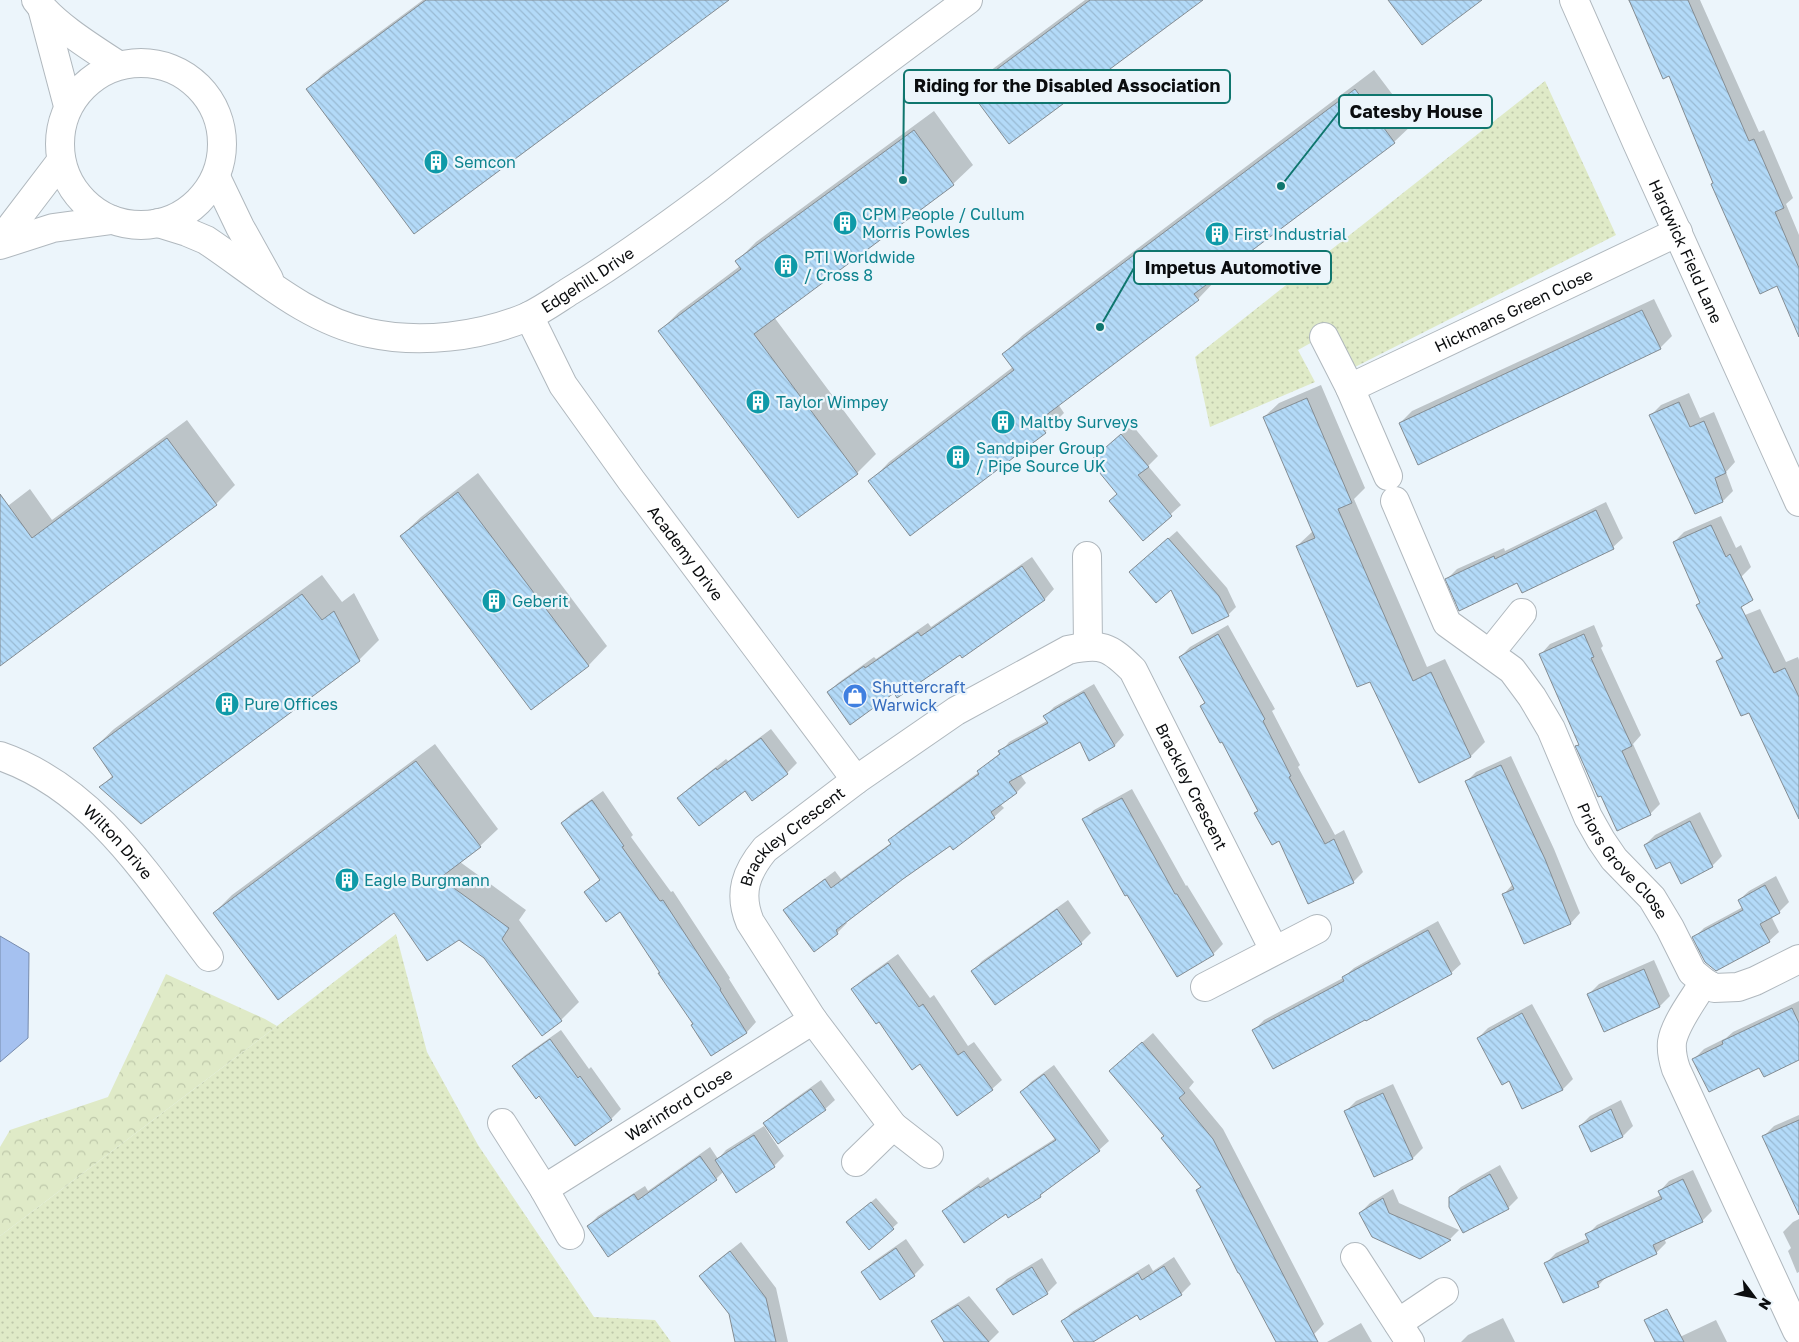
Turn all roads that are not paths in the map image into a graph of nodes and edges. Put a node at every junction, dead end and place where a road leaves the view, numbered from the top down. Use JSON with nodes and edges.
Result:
{"nodes":[{"id":1,"x":968,"y":0,"type":"edge"},
{"id":2,"x":1574,"y":0,"type":"edge"},
{"id":3,"x":39,"y":4,"type":"edge"},
{"id":4,"x":118,"y":65,"type":"junction"},
{"id":5,"x":68,"y":106,"type":"junction"},
{"id":6,"x":61,"y":161,"type":"junction"},
{"id":7,"x":216,"y":176,"type":"junction"},
{"id":8,"x":112,"y":220,"type":"junction"},
{"id":9,"x":158,"y":223,"type":"junction"},
{"id":10,"x":1678,"y":232,"type":"junction"},
{"id":11,"x":0,"y":241,"type":"edge"},
{"id":12,"x":0,"y":245,"type":"edge"},
{"id":13,"x":275,"y":288,"type":"junction"},
{"id":14,"x":529,"y":316,"type":"junction"},
{"id":15,"x":1324,"y":336,"type":"dead end"},
{"id":16,"x":1350,"y":388,"type":"junction"},
{"id":17,"x":1799,"y":502,"type":"edge"},
{"id":18,"x":1087,"y":556,"type":"dead end"},
{"id":19,"x":1522,"y":613,"type":"dead end"},
{"id":20,"x":1088,"y":646,"type":"junction"},
{"id":21,"x":1490,"y":653,"type":"junction"},
{"id":22,"x":0,"y":756,"type":"edge"},
{"id":23,"x":856,"y":780,"type":"junction"},
{"id":24,"x":1317,"y":929,"type":"dead end"},
{"id":25,"x":1274,"y":950,"type":"junction"},
{"id":26,"x":209,"y":957,"type":"dead end"},
{"id":27,"x":1799,"y":959,"type":"edge"},
{"id":28,"x":1704,"y":982,"type":"junction"},
{"id":29,"x":1205,"y":987,"type":"dead end"},
{"id":30,"x":813,"y":1020,"type":"junction"},
{"id":31,"x":502,"y":1123,"type":"dead end"},
{"id":32,"x":893,"y":1126,"type":"junction"},
{"id":33,"x":929,"y":1154,"type":"dead end"},
{"id":34,"x":856,"y":1162,"type":"dead end"},
{"id":35,"x":544,"y":1189,"type":"junction"},
{"id":36,"x":570,"y":1235,"type":"dead end"},
{"id":37,"x":1355,"y":1257,"type":"dead end"},
{"id":38,"x":1444,"y":1292,"type":"dead end"},
{"id":39,"x":1798,"y":1331,"type":"dead end"},
{"id":40,"x":1404,"y":1332,"type":"edge"}],
"edges":[{"from":1,"to":14,"type":"street","name":"Edgehill Drive"},
{"from":2,"to":10,"type":"street","name":"Hardwick Field Lane"},
{"from":3,"to":4,"type":"street"},
{"from":3,"to":5,"type":"street"},
{"from":4,"to":5,"type":"street"},
{"from":4,"to":7,"type":"street"},
{"from":5,"to":6,"type":"street"},
{"from":6,"to":8,"type":"street"},
{"from":6,"to":11,"type":"street"},
{"from":7,"to":9,"type":"street"},
{"from":7,"to":13,"type":"street"},
{"from":8,"to":9,"type":"street"},
{"from":8,"to":12,"type":"street"},
{"from":9,"to":13,"type":"street","name":"Edgehill Drive"},
{"from":10,"to":16,"type":"street","name":"Hickmans Green Close"},
{"from":10,"to":17,"type":"street","name":"Hardwick Field Lane"},
{"from":13,"to":14,"type":"street","name":"Edgehill Drive"},
{"from":14,"to":23,"type":"street","name":"Academy Drive"},
{"from":15,"to":16,"type":"street"},
{"from":16,"to":21,"type":"street","name":"Priors Grove Close"},
{"from":18,"to":20,"type":"street"},
{"from":19,"to":21,"type":"street"},
{"from":20,"to":23,"type":"street","name":"Brackley Crescent"},
{"from":20,"to":25,"type":"street","name":"Brackley Crescent"},
{"from":21,"to":28,"type":"street","name":"Priors Grove Close"},
{"from":22,"to":26,"type":"street","name":"Wilton Drive"},
{"from":23,"to":30,"type":"street","name":"Brackley Crescent"},
{"from":24,"to":25,"type":"street"},
{"from":25,"to":29,"type":"street"},
{"from":27,"to":28,"type":"street"},
{"from":28,"to":39,"type":"street"},
{"from":30,"to":32,"type":"street","name":"Brackley Crescent"},
{"from":30,"to":35,"type":"street","name":"Warinford Close"},
{"from":31,"to":35,"type":"street"},
{"from":32,"to":33,"type":"street","name":"Brackley Crescent"},
{"from":32,"to":34,"type":"street"},
{"from":35,"to":36,"type":"street"},
{"from":37,"to":40,"type":"street"},
{"from":38,"to":40,"type":"street"}]}
